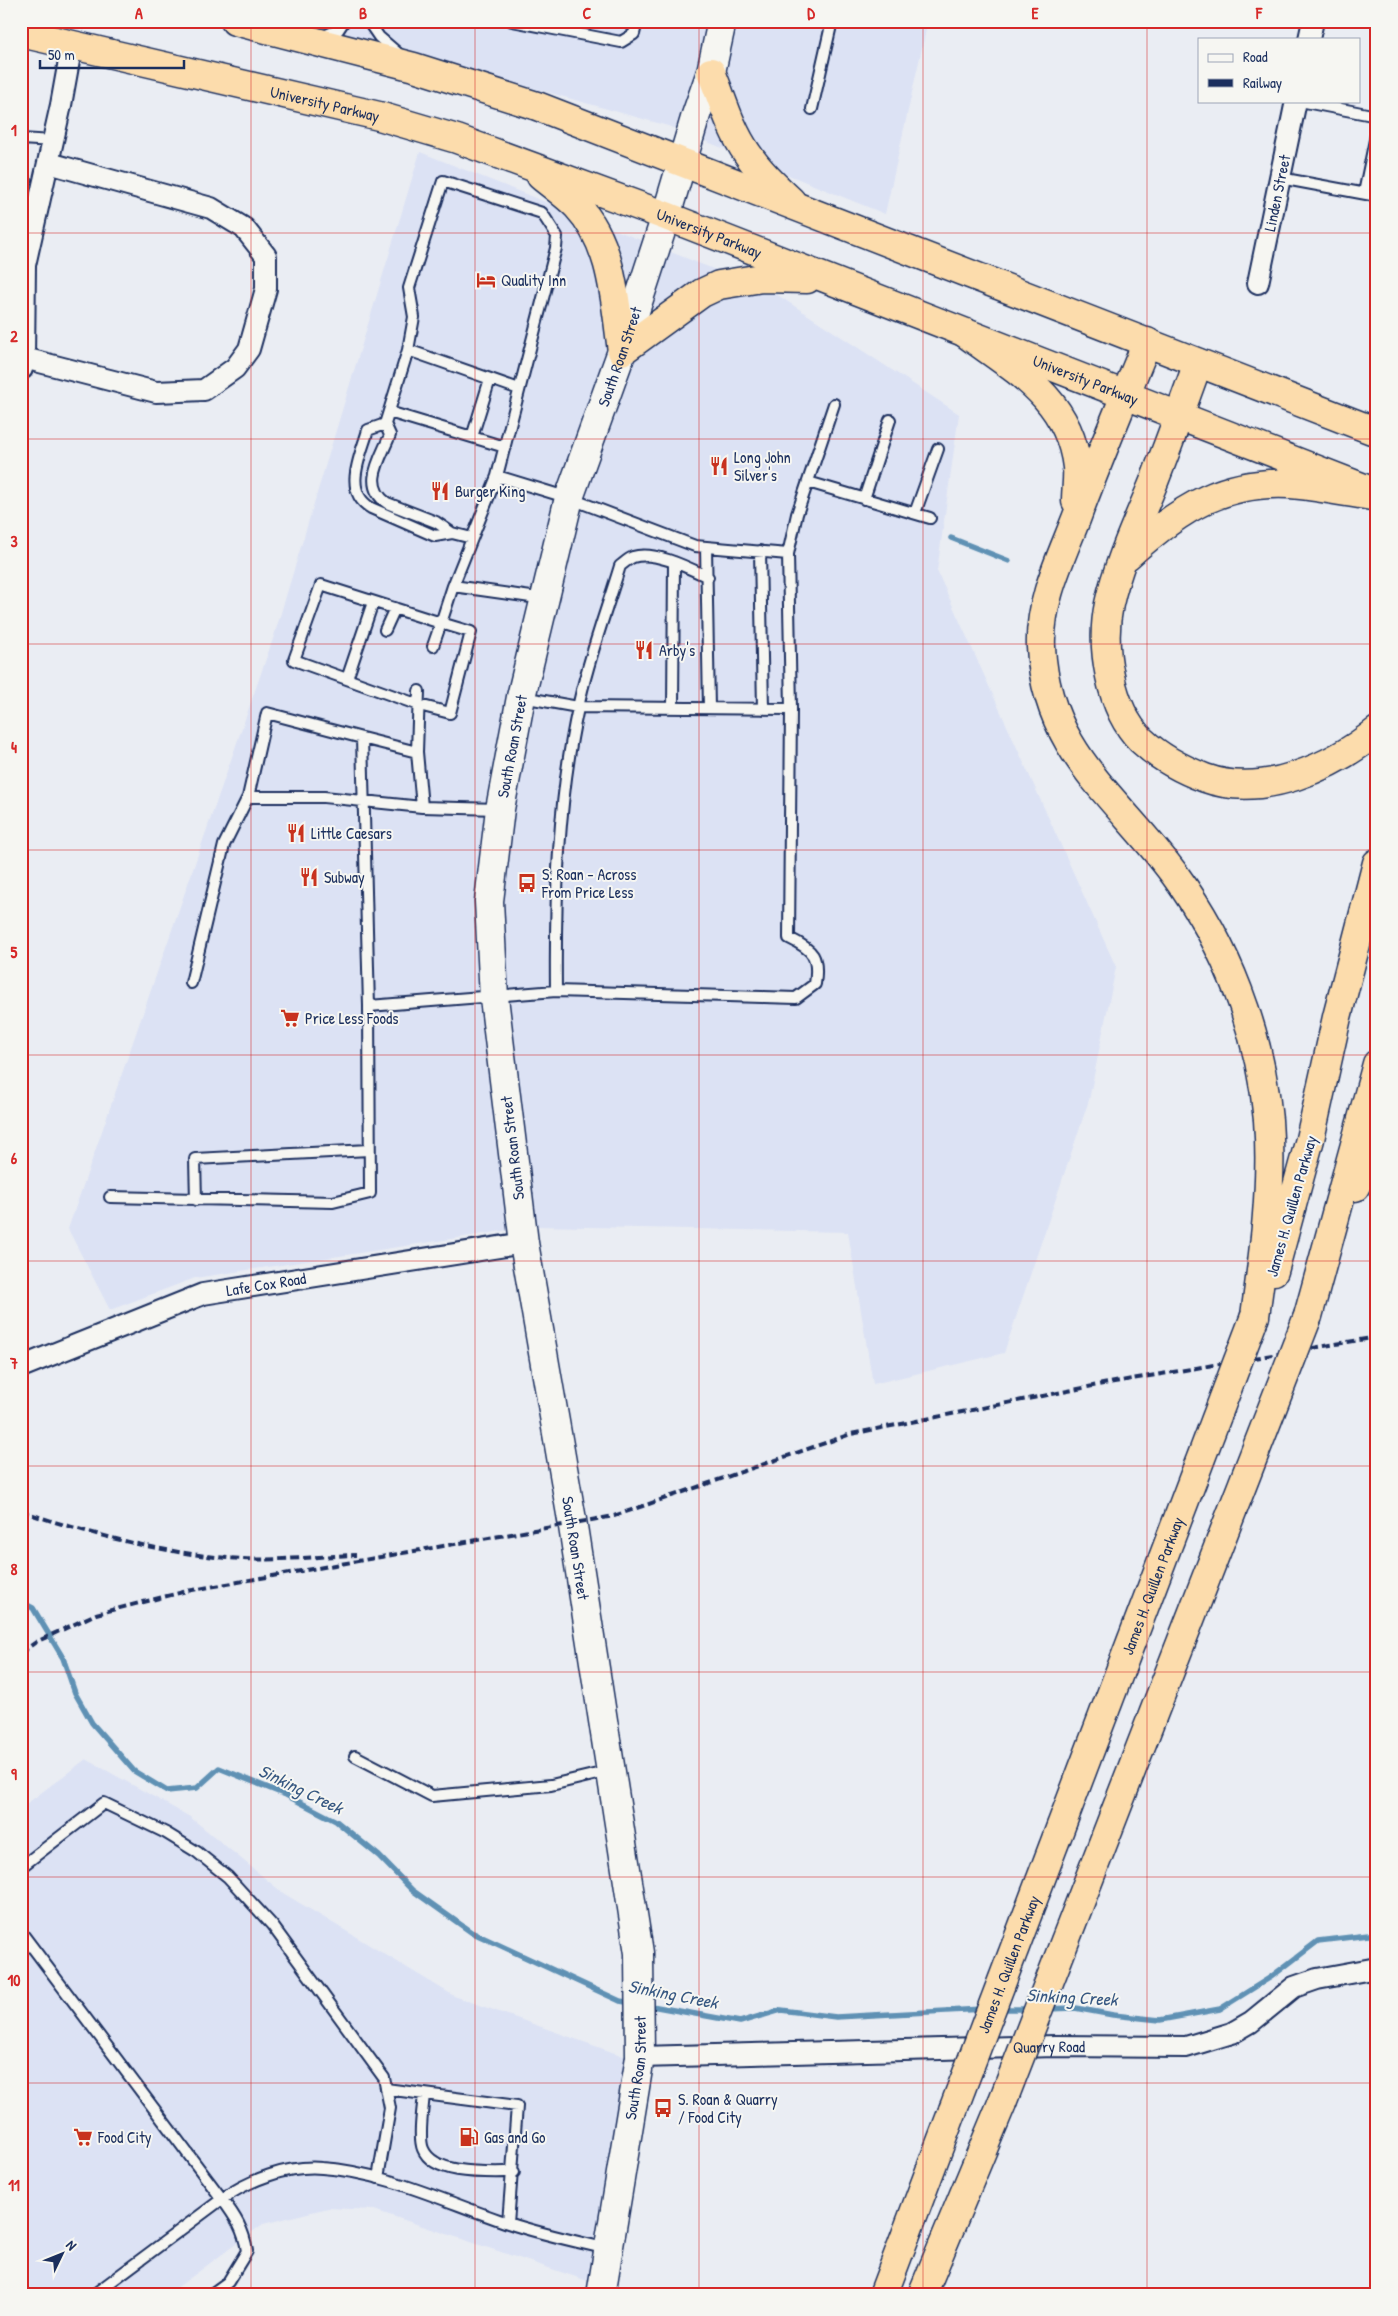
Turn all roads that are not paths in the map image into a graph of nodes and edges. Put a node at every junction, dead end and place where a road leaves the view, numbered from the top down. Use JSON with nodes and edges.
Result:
{"nodes":[{"id":1,"x":235,"y":21,"type":"edge"},
{"id":2,"x":344,"y":21,"type":"edge"},
{"id":3,"x":368,"y":21,"type":"edge"},
{"id":4,"x":512,"y":21,"type":"edge"},
{"id":5,"x":637,"y":21,"type":"edge"},
{"id":6,"x":722,"y":21,"type":"edge"},
{"id":7,"x":832,"y":21,"type":"edge"},
{"id":8,"x":1313,"y":21,"type":"edge"},
{"id":9,"x":75,"y":32,"type":"edge"},
{"id":10,"x":21,"y":33,"type":"edge"},
{"id":11,"x":1309,"y":38,"type":"edge"},
{"id":12,"x":314,"y":40,"type":"junction"},
{"id":13,"x":414,"y":67,"type":"junction"},
{"id":14,"x":711,"y":72,"type":"junction"},
{"id":15,"x":1298,"y":102,"type":"edge"},
{"id":16,"x":1303,"y":102,"type":"edge"},
{"id":17,"x":812,"y":109,"type":"dead end"},
{"id":18,"x":1377,"y":116,"type":"edge"},
{"id":19,"x":1377,"y":130,"type":"edge"},
{"id":20,"x":21,"y":139,"type":"edge"},
{"id":21,"x":53,"y":141,"type":"junction"},
{"id":22,"x":523,"y":161,"type":"junction"},
{"id":23,"x":682,"y":162,"type":"junction"},
{"id":24,"x":49,"y":163,"type":"junction"},
{"id":25,"x":1280,"y":178,"type":"junction"},
{"id":26,"x":1364,"y":193,"type":"junction"},
{"id":27,"x":1377,"y":196,"type":"edge"},
{"id":28,"x":799,"y":209,"type":"junction"},
{"id":29,"x":666,"y":216,"type":"junction"},
{"id":30,"x":26,"y":237,"type":"edge"},
{"id":31,"x":824,"y":279,"type":"junction"},
{"id":32,"x":1258,"y":283,"type":"dead end"},
{"id":33,"x":965,"y":333,"type":"junction"},
{"id":34,"x":1147,"y":342,"type":"junction"},
{"id":35,"x":408,"y":350,"type":"junction"},
{"id":36,"x":622,"y":351,"type":"junction"},
{"id":37,"x":1198,"y":363,"type":"junction"},
{"id":38,"x":22,"y":364,"type":"edge"},
{"id":39,"x":490,"y":379,"type":"junction"},
{"id":40,"x":520,"y":389,"type":"junction"},
{"id":41,"x":1126,"y":396,"type":"junction"},
{"id":42,"x":834,"y":404,"type":"dead end"},
{"id":43,"x":388,"y":412,"type":"junction"},
{"id":44,"x":1178,"y":416,"type":"junction"},
{"id":45,"x":890,"y":420,"type":"dead end"},
{"id":46,"x":385,"y":424,"type":"junction"},
{"id":47,"x":1377,"y":432,"type":"edge"},
{"id":48,"x":472,"y":437,"type":"junction"},
{"id":49,"x":504,"y":447,"type":"junction"},
{"id":50,"x":938,"y":449,"type":"dead end"},
{"id":51,"x":497,"y":476,"type":"junction"},
{"id":52,"x":808,"y":482,"type":"junction"},
{"id":53,"x":1377,"y":493,"type":"edge"},
{"id":54,"x":569,"y":498,"type":"junction"},
{"id":55,"x":1377,"y":498,"type":"edge"},
{"id":56,"x":864,"y":499,"type":"junction"},
{"id":57,"x":915,"y":513,"type":"junction"},
{"id":58,"x":930,"y":518,"type":"dead end"},
{"id":59,"x":1076,"y":520,"type":"junction"},
{"id":60,"x":452,"y":532,"type":"junction"},
{"id":61,"x":472,"y":538,"type":"junction"},
{"id":62,"x":706,"y":547,"type":"junction"},
{"id":63,"x":760,"y":551,"type":"junction"},
{"id":64,"x":788,"y":554,"type":"junction"},
{"id":65,"x":1122,"y":561,"type":"junction"},
{"id":66,"x":674,"y":562,"type":"junction"},
{"id":67,"x":708,"y":577,"type":"junction"},
{"id":68,"x":452,"y":586,"type":"junction"},
{"id":69,"x":545,"y":599,"type":"junction"},
{"id":70,"x":373,"y":602,"type":"junction"},
{"id":71,"x":395,"y":608,"type":"junction"},
{"id":72,"x":441,"y":623,"type":"junction"},
{"id":73,"x":385,"y":630,"type":"dead end"},
{"id":74,"x":434,"y":646,"type":"dead end"},
{"id":75,"x":370,"y":675,"type":"dead end"},
{"id":76,"x":347,"y":679,"type":"junction"},
{"id":77,"x":368,"y":686,"type":"junction"},
{"id":78,"x":419,"y":691,"type":"dead end"},
{"id":79,"x":521,"y":697,"type":"junction"},
{"id":80,"x":419,"y":704,"type":"junction"},
{"id":81,"x":578,"y":707,"type":"junction"},
{"id":82,"x":673,"y":708,"type":"junction"},
{"id":83,"x":709,"y":708,"type":"junction"},
{"id":84,"x":763,"y":708,"type":"junction"},
{"id":85,"x":791,"y":709,"type":"junction"},
{"id":86,"x":1377,"y":731,"type":"edge"},
{"id":87,"x":362,"y":738,"type":"junction"},
{"id":88,"x":417,"y":752,"type":"junction"},
{"id":89,"x":248,"y":798,"type":"junction"},
{"id":90,"x":365,"y":803,"type":"junction"},
{"id":91,"x":422,"y":807,"type":"junction"},
{"id":92,"x":500,"y":809,"type":"junction"},
{"id":93,"x":1377,"y":863,"type":"edge"},
{"id":94,"x":191,"y":984,"type":"dead end"},
{"id":95,"x":556,"y":991,"type":"junction"},
{"id":96,"x":494,"y":998,"type":"junction"},
{"id":97,"x":369,"y":1006,"type":"junction"},
{"id":98,"x":1377,"y":1064,"type":"edge"},
{"id":99,"x":1377,"y":1144,"type":"edge"},
{"id":100,"x":369,"y":1150,"type":"junction"},
{"id":101,"x":110,"y":1197,"type":"dead end"},
{"id":102,"x":196,"y":1200,"type":"junction"},
{"id":103,"x":1328,"y":1242,"type":"junction"},
{"id":104,"x":524,"y":1243,"type":"junction"},
{"id":105,"x":1255,"y":1316,"type":"junction"},
{"id":106,"x":21,"y":1367,"type":"edge"},
{"id":107,"x":355,"y":1756,"type":"dead end"},
{"id":108,"x":611,"y":1770,"type":"junction"},
{"id":109,"x":21,"y":1867,"type":"edge"},
{"id":110,"x":21,"y":1932,"type":"edge"},
{"id":111,"x":1377,"y":1968,"type":"edge"},
{"id":112,"x":641,"y":2045,"type":"junction"},
{"id":113,"x":386,"y":2089,"type":"junction"},
{"id":114,"x":424,"y":2094,"type":"junction"},
{"id":115,"x":514,"y":2172,"type":"junction"},
{"id":116,"x":378,"y":2178,"type":"junction"},
{"id":117,"x":222,"y":2199,"type":"junction"},
{"id":118,"x":508,"y":2223,"type":"junction"},
{"id":119,"x":609,"y":2250,"type":"junction"},
{"id":120,"x":21,"y":2290,"type":"edge"},
{"id":121,"x":217,"y":2293,"type":"edge"},
{"id":122,"x":25,"y":2295,"type":"edge"},
{"id":123,"x":94,"y":2295,"type":"edge"},
{"id":124,"x":601,"y":2295,"type":"edge"},
{"id":125,"x":883,"y":2295,"type":"edge"},
{"id":126,"x":922,"y":2295,"type":"edge"}],
"edges":[{"from":1,"to":12,"type":"highway"},
{"from":2,"to":12,"type":"lane"},
{"from":3,"to":13,"type":"lane"},
{"from":4,"to":5,"type":"lane"},
{"from":6,"to":14,"type":"main road","name":"South Roan Street"},
{"from":7,"to":17,"type":"lane"},
{"from":8,"to":11,"type":"street"},
{"from":9,"to":10,"type":"highway","name":"University Parkway"},
{"from":9,"to":21,"type":"street"},
{"from":9,"to":22,"type":"highway","name":"University Parkway"},
{"from":12,"to":13,"type":"highway"},
{"from":13,"to":23,"type":"highway"},
{"from":14,"to":23,"type":"main road","name":"South Roan Street"},
{"from":14,"to":28,"type":"highway"},
{"from":15,"to":25,"type":"street","name":"Linden Street"},
{"from":16,"to":18,"type":"lane"},
{"from":19,"to":26,"type":"lane"},
{"from":20,"to":21,"type":"lane"},
{"from":21,"to":24,"type":"street"},
{"from":22,"to":29,"type":"highway","name":"University Parkway"},
{"from":22,"to":36,"type":"highway"},
{"from":23,"to":28,"type":"highway"},
{"from":23,"to":29,"type":"main road","name":"South Roan Street"},
{"from":24,"to":30,"type":"street"},
{"from":24,"to":38,"type":"street"},
{"from":25,"to":26,"type":"lane"},
{"from":25,"to":32,"type":"street","name":"Linden Street"},
{"from":26,"to":27,"type":"lane"},
{"from":28,"to":34,"type":"highway"},
{"from":29,"to":31,"type":"highway","name":"University Parkway"},
{"from":29,"to":36,"type":"main road","name":"South Roan Street"},
{"from":30,"to":38,"type":"street"},
{"from":31,"to":33,"type":"highway","name":"University Parkway"},
{"from":31,"to":36,"type":"highway"},
{"from":33,"to":41,"type":"highway","name":"University Parkway"},
{"from":33,"to":59,"type":"highway"},
{"from":34,"to":37,"type":"highway"},
{"from":34,"to":41,"type":"highway"},
{"from":35,"to":39,"type":"lane"},
{"from":35,"to":40,"type":"lane"},
{"from":35,"to":43,"type":"lane"},
{"from":36,"to":54,"type":"main road","name":"South Roan Street"},
{"from":37,"to":44,"type":"highway"},
{"from":37,"to":47,"type":"highway"},
{"from":39,"to":40,"type":"lane"},
{"from":39,"to":48,"type":"lane"},
{"from":40,"to":49,"type":"lane"},
{"from":41,"to":44,"type":"highway","name":"University Parkway"},
{"from":41,"to":59,"type":"highway"},
{"from":42,"to":52,"type":"lane"},
{"from":43,"to":46,"type":"lane"},
{"from":43,"to":48,"type":"lane"},
{"from":44,"to":53,"type":"highway","name":"University Parkway"},
{"from":44,"to":65,"type":"highway"},
{"from":45,"to":56,"type":"lane"},
{"from":46,"to":60,"type":"lane"},
{"from":46,"to":60,"type":"lane"},
{"from":48,"to":49,"type":"lane"},
{"from":49,"to":51,"type":"lane"},
{"from":50,"to":57,"type":"lane"},
{"from":51,"to":54,"type":"lane"},
{"from":51,"to":61,"type":"lane"},
{"from":52,"to":56,"type":"lane"},
{"from":52,"to":64,"type":"lane"},
{"from":54,"to":62,"type":"lane"},
{"from":54,"to":69,"type":"main road","name":"South Roan Street"},
{"from":55,"to":65,"type":"highway"},
{"from":56,"to":57,"type":"lane"},
{"from":57,"to":58,"type":"lane"},
{"from":59,"to":105,"type":"highway"},
{"from":60,"to":61,"type":"lane"},
{"from":61,"to":68,"type":"lane"},
{"from":62,"to":63,"type":"lane"},
{"from":62,"to":67,"type":"lane"},
{"from":63,"to":64,"type":"lane"},
{"from":63,"to":84,"type":"lane"},
{"from":64,"to":85,"type":"lane"},
{"from":65,"to":86,"type":"highway"},
{"from":66,"to":67,"type":"lane"},
{"from":66,"to":81,"type":"lane"},
{"from":66,"to":82,"type":"lane"},
{"from":67,"to":83,"type":"lane"},
{"from":68,"to":69,"type":"lane"},
{"from":68,"to":72,"type":"lane"},
{"from":69,"to":79,"type":"main road","name":"South Roan Street"},
{"from":70,"to":71,"type":"lane"},
{"from":70,"to":76,"type":"lane"},
{"from":70,"to":76,"type":"lane"},
{"from":71,"to":72,"type":"lane"},
{"from":71,"to":73,"type":"lane"},
{"from":72,"to":74,"type":"lane"},
{"from":72,"to":80,"type":"lane"},
{"from":75,"to":77,"type":"lane"},
{"from":76,"to":77,"type":"lane"},
{"from":77,"to":80,"type":"lane"},
{"from":78,"to":80,"type":"lane"},
{"from":79,"to":81,"type":"lane"},
{"from":79,"to":92,"type":"main road","name":"South Roan Street"},
{"from":80,"to":88,"type":"lane"},
{"from":81,"to":82,"type":"lane"},
{"from":81,"to":95,"type":"lane"},
{"from":82,"to":83,"type":"lane"},
{"from":83,"to":84,"type":"lane"},
{"from":84,"to":85,"type":"lane"},
{"from":85,"to":95,"type":"lane"},
{"from":87,"to":88,"type":"lane"},
{"from":87,"to":89,"type":"lane"},
{"from":87,"to":90,"type":"lane"},
{"from":88,"to":91,"type":"lane"},
{"from":89,"to":90,"type":"lane"},
{"from":89,"to":94,"type":"lane"},
{"from":90,"to":91,"type":"lane"},
{"from":90,"to":97,"type":"lane"},
{"from":91,"to":92,"type":"lane"},
{"from":92,"to":96,"type":"main road","name":"South Roan Street"},
{"from":93,"to":105,"type":"highway","name":"James H. Quillen Parkway"},
{"from":95,"to":96,"type":"lane"},
{"from":96,"to":97,"type":"lane"},
{"from":96,"to":104,"type":"main road","name":"South Roan Street"},
{"from":97,"to":100,"type":"lane"},
{"from":98,"to":103,"type":"highway"},
{"from":99,"to":103,"type":"highway"},
{"from":100,"to":102,"type":"lane"},
{"from":100,"to":102,"type":"lane"},
{"from":101,"to":102,"type":"lane"},
{"from":103,"to":126,"type":"highway","bridge":true},
{"from":104,"to":106,"type":"street","name":"Lafe Cox Road"},
{"from":104,"to":108,"type":"main road","name":"South Roan Street"},
{"from":105,"to":125,"type":"highway","name":"James H. Quillen Parkway","bridge":true},
{"from":107,"to":108,"type":"lane"},
{"from":108,"to":112,"type":"main road","name":"South Roan Street"},
{"from":109,"to":113,"type":"lane"},
{"from":110,"to":117,"type":"lane"},
{"from":111,"to":112,"type":"street","name":"Quarry Road"},
{"from":112,"to":119,"type":"main road","name":"South Roan Street"},
{"from":113,"to":114,"type":"lane"},
{"from":113,"to":116,"type":"lane"},
{"from":114,"to":115,"type":"lane"},
{"from":114,"to":115,"type":"lane"},
{"from":115,"to":118,"type":"lane"},
{"from":116,"to":117,"type":"lane"},
{"from":116,"to":118,"type":"lane"},
{"from":117,"to":121,"type":"lane"},
{"from":117,"to":123,"type":"lane"},
{"from":118,"to":119,"type":"lane"},
{"from":119,"to":124,"type":"main road","name":"South Roan Street"},
{"from":120,"to":122,"type":"lane"}]}
